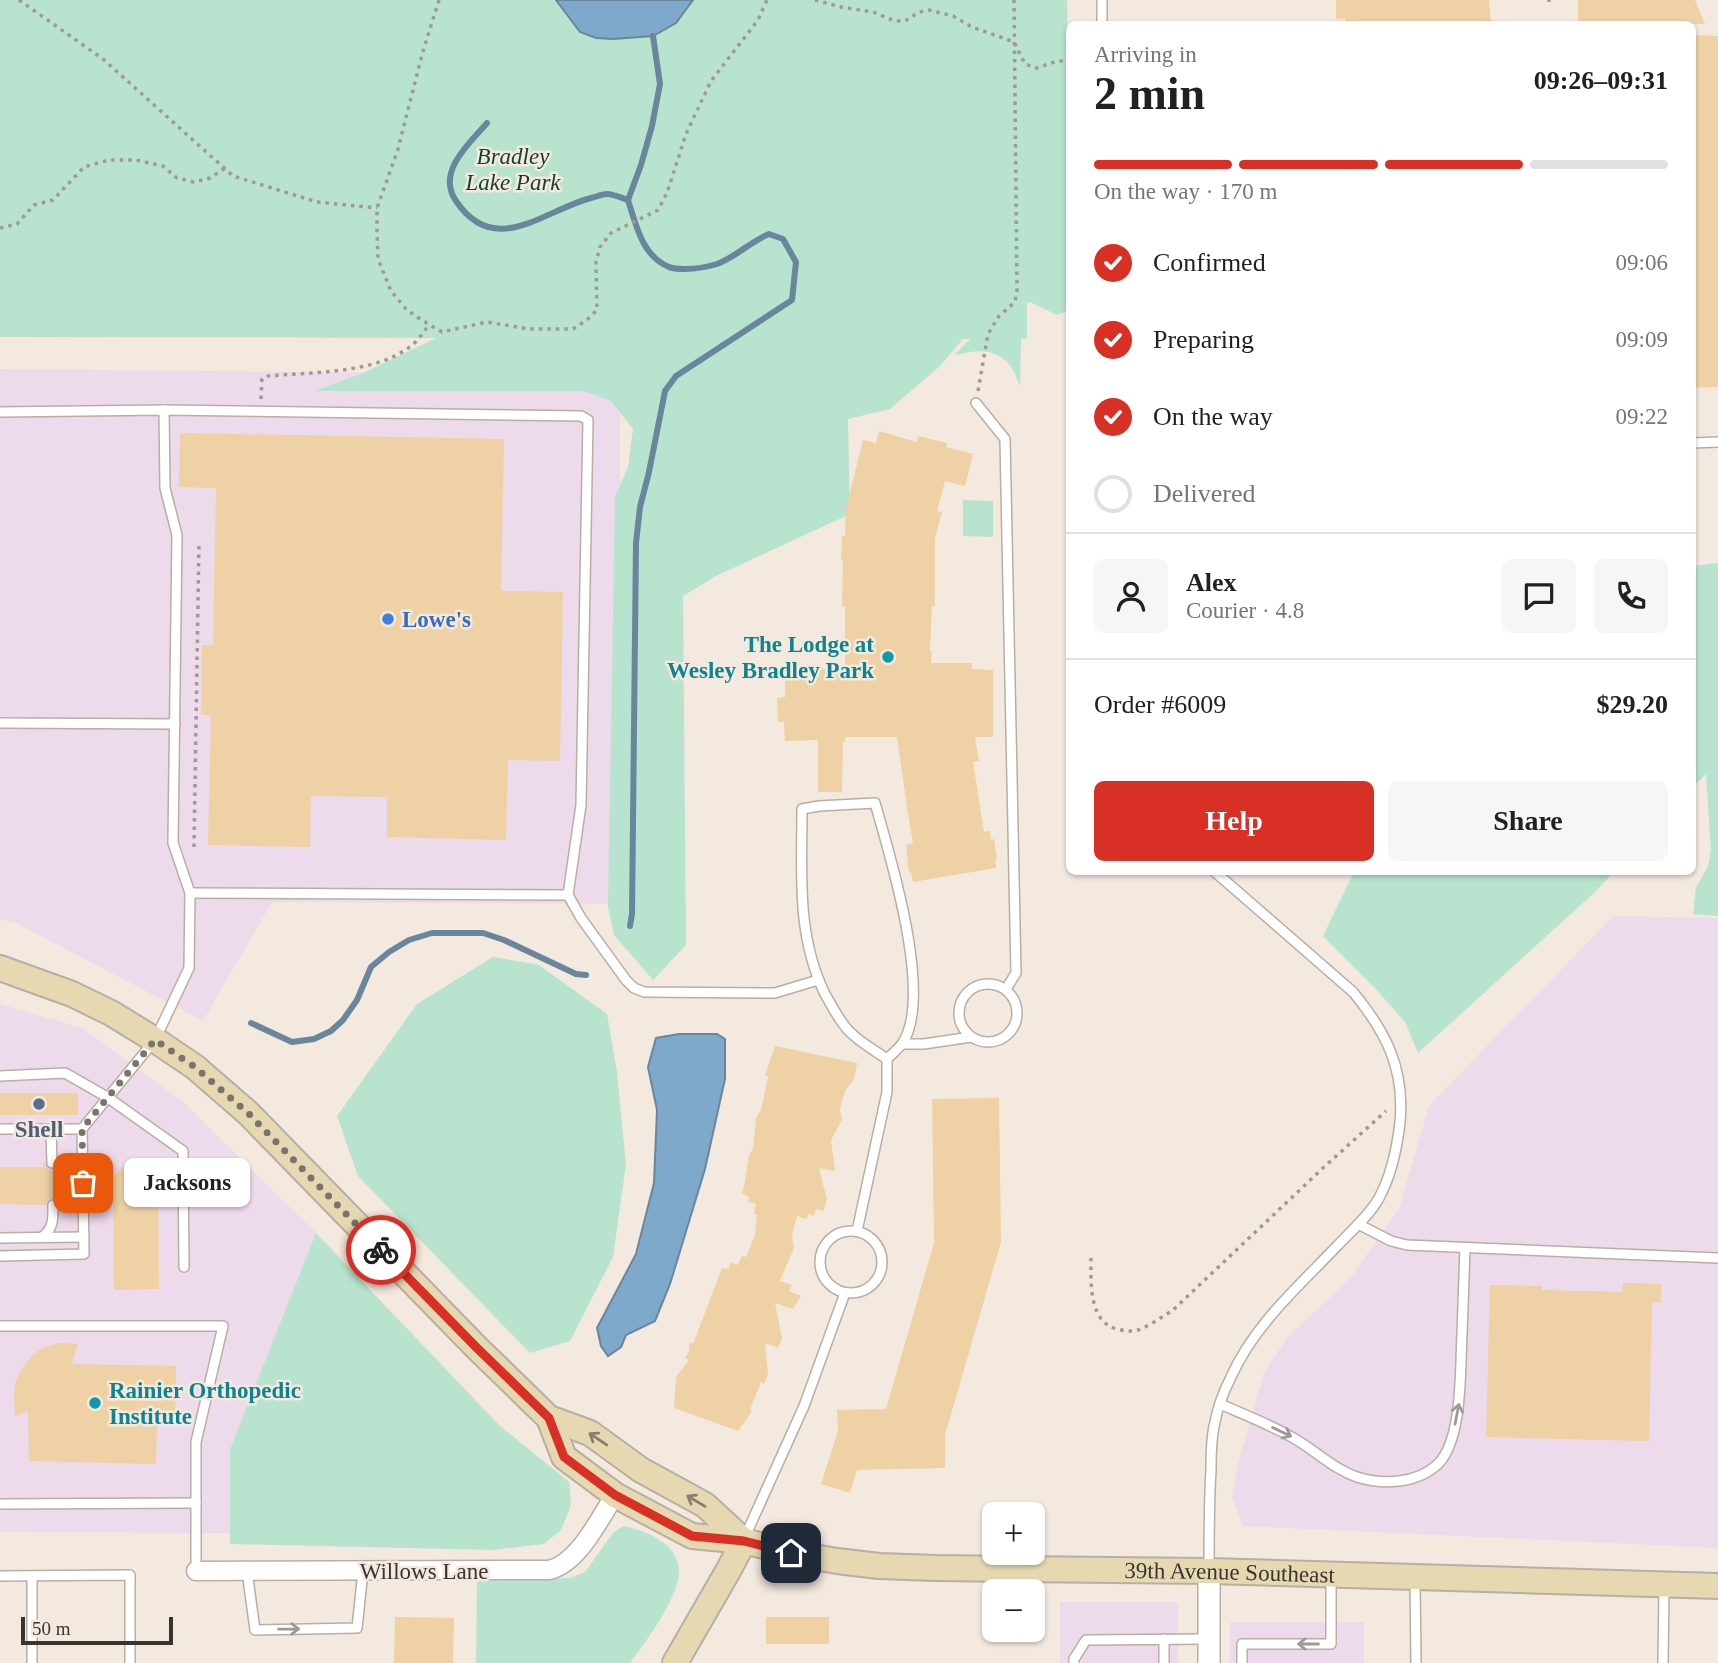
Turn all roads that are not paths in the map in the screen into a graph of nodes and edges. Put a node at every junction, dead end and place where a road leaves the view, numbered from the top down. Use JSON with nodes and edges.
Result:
{"nodes":[{"id":1,"x":1102,"y":0,"type":"edge"},
{"id":2,"x":1102,"y":21,"type":"edge"},
{"id":3,"x":976,"y":403,"type":"road end"},
{"id":4,"x":164,"y":410,"type":"junction"},
{"id":5,"x":0,"y":412,"type":"edge"},
{"id":6,"x":1718,"y":442,"type":"edge"},
{"id":7,"x":1696,"y":443,"type":"edge"},
{"id":8,"x":0,"y":723,"type":"edge"},
{"id":9,"x":174,"y":724,"type":"junction"},
{"id":10,"x":1218,"y":875,"type":"edge"},
{"id":11,"x":190,"y":893,"type":"junction"},
{"id":12,"x":568,"y":895,"type":"junction"},
{"id":13,"x":0,"y":963,"type":"edge"},
{"id":14,"x":0,"y":968,"type":"edge"},
{"id":15,"x":0,"y":976,"type":"edge"},
{"id":16,"x":35,"y":979,"type":"junction"},
{"id":17,"x":818,"y":980,"type":"junction"},
{"id":18,"x":1006,"y":989,"type":"junction"},
{"id":19,"x":971,"y":1037,"type":"junction"},
{"id":20,"x":155,"y":1040,"type":"junction"},
{"id":21,"x":902,"y":1044,"type":"junction"},
{"id":22,"x":887,"y":1059,"type":"junction"},
{"id":23,"x":0,"y":1076,"type":"edge"},
{"id":24,"x":107,"y":1097,"type":"junction"},
{"id":25,"x":0,"y":1129,"type":"edge"},
{"id":26,"x":51,"y":1129,"type":"junction"},
{"id":27,"x":82,"y":1129,"type":"junction"},
{"id":28,"x":52,"y":1163,"type":"dead end"},
{"id":29,"x":53,"y":1205,"type":"dead end"},
{"id":30,"x":1358,"y":1224,"type":"junction"},
{"id":31,"x":857,"y":1231,"type":"junction"},
{"id":32,"x":83,"y":1237,"type":"junction"},
{"id":33,"x":0,"y":1238,"type":"edge"},
{"id":34,"x":40,"y":1238,"type":"junction"},
{"id":35,"x":1465,"y":1248,"type":"junction"},
{"id":36,"x":0,"y":1256,"type":"edge"},
{"id":37,"x":1718,"y":1258,"type":"edge"},
{"id":38,"x":184,"y":1268,"type":"dead end"},
{"id":39,"x":845,"y":1293,"type":"junction"},
{"id":40,"x":0,"y":1326,"type":"edge"},
{"id":41,"x":1220,"y":1404,"type":"junction"},
{"id":42,"x":549,"y":1418,"type":"junction"},
{"id":43,"x":615,"y":1495,"type":"junction"},
{"id":44,"x":196,"y":1503,"type":"junction"},
{"id":45,"x":0,"y":1504,"type":"edge"},
{"id":46,"x":744,"y":1541,"type":"junction"},
{"id":47,"x":196,"y":1571,"type":"joint"},
{"id":48,"x":247,"y":1571,"type":"junction"},
{"id":49,"x":362,"y":1571,"type":"junction"},
{"id":50,"x":1209,"y":1571,"type":"junction"},
{"id":51,"x":1331,"y":1574,"type":"junction"},
{"id":52,"x":0,"y":1576,"type":"edge"},
{"id":53,"x":32,"y":1576,"type":"junction"},
{"id":54,"x":1415,"y":1577,"type":"junction"},
{"id":55,"x":1664,"y":1585,"type":"junction"},
{"id":56,"x":1718,"y":1586,"type":"edge"},
{"id":57,"x":1164,"y":1639,"type":"junction"},
{"id":58,"x":1209,"y":1639,"type":"junction"},
{"id":59,"x":32,"y":1663,"type":"edge"},
{"id":60,"x":130,"y":1663,"type":"edge"},
{"id":61,"x":675,"y":1663,"type":"edge"},
{"id":62,"x":1074,"y":1663,"type":"edge"},
{"id":63,"x":1164,"y":1663,"type":"edge"},
{"id":64,"x":1209,"y":1663,"type":"edge"},
{"id":65,"x":1242,"y":1663,"type":"edge"},
{"id":66,"x":1416,"y":1663,"type":"edge"},
{"id":67,"x":1663,"y":1663,"type":"edge"}],
"edges":[{"from":1,"to":2,"type":"lane"},
{"from":3,"to":18,"type":"lane"},
{"from":4,"to":5,"type":"lane"},
{"from":4,"to":9,"type":"lane"},
{"from":4,"to":12,"type":"lane"},
{"from":6,"to":7,"type":"lane"},
{"from":8,"to":9,"type":"lane"},
{"from":9,"to":11,"type":"lane"},
{"from":10,"to":30,"type":"lane"},
{"from":11,"to":12,"type":"lane"},
{"from":11,"to":20,"type":"lane"},
{"from":12,"to":17,"type":"lane"},
{"from":13,"to":16,"type":"main road"},
{"from":14,"to":16,"type":"main road"},
{"from":15,"to":16,"type":"main road"},
{"from":16,"to":20,"type":"main road"},
{"from":17,"to":21,"type":"lane"},
{"from":17,"to":22,"type":"lane"},
{"from":18,"to":19,"type":"lane"},
{"from":18,"to":19,"type":"lane"},
{"from":19,"to":21,"type":"lane"},
{"from":20,"to":24,"type":"lane"},
{"from":20,"to":42,"type":"main road"},
{"from":21,"to":22,"type":"lane"},
{"from":22,"to":31,"type":"lane"},
{"from":23,"to":24,"type":"lane"},
{"from":24,"to":27,"type":"lane"},
{"from":24,"to":38,"type":"lane"},
{"from":25,"to":26,"type":"lane"},
{"from":26,"to":27,"type":"lane"},
{"from":26,"to":28,"type":"lane"},
{"from":27,"to":32,"type":"lane"},
{"from":29,"to":34,"type":"lane"},
{"from":30,"to":35,"type":"lane"},
{"from":30,"to":41,"type":"lane"},
{"from":31,"to":39,"type":"lane"},
{"from":31,"to":39,"type":"lane"},
{"from":32,"to":34,"type":"lane"},
{"from":32,"to":36,"type":"lane"},
{"from":33,"to":34,"type":"lane"},
{"from":35,"to":37,"type":"lane"},
{"from":41,"to":35,"type":"lane","one_way":true},
{"from":39,"to":46,"type":"lane"},
{"from":40,"to":44,"type":"lane"},
{"from":41,"to":50,"type":"lane"},
{"from":42,"to":43,"type":"main road","name":"39th Avenue Southeast"},
{"from":46,"to":42,"type":"main road","name":"39th Avenue Southeast","one_way":true},
{"from":43,"to":46,"type":"main road","name":"39th Avenue Southeast"},
{"from":43,"to":49,"type":"street","name":"Willows Lane"},
{"from":44,"to":45,"type":"lane"},
{"from":44,"to":47,"type":"lane"},
{"from":46,"to":50,"type":"main road","name":"39th Avenue Southeast"},
{"from":46,"to":61,"type":"main road"},
{"from":47,"to":48,"type":"street","name":"Willows Lane"},
{"from":48,"to":49,"type":"street","name":"Willows Lane"},
{"from":48,"to":49,"type":"lane","one_way":true},
{"from":50,"to":51,"type":"main road","name":"39th Avenue Southeast"},
{"from":50,"to":58,"type":"street"},
{"from":51,"to":54,"type":"main road","name":"39th Avenue Southeast"},
{"from":51,"to":65,"type":"lane","one_way":true},
{"from":52,"to":53,"type":"lane"},
{"from":53,"to":59,"type":"lane"},
{"from":53,"to":60,"type":"lane"},
{"from":54,"to":55,"type":"main road","name":"39th Avenue Southeast"},
{"from":54,"to":66,"type":"lane"},
{"from":55,"to":56,"type":"main road","name":"39th Avenue Southeast"},
{"from":55,"to":67,"type":"lane"},
{"from":57,"to":58,"type":"lane"},
{"from":57,"to":62,"type":"lane"},
{"from":57,"to":63,"type":"lane"},
{"from":58,"to":64,"type":"street"}]}
